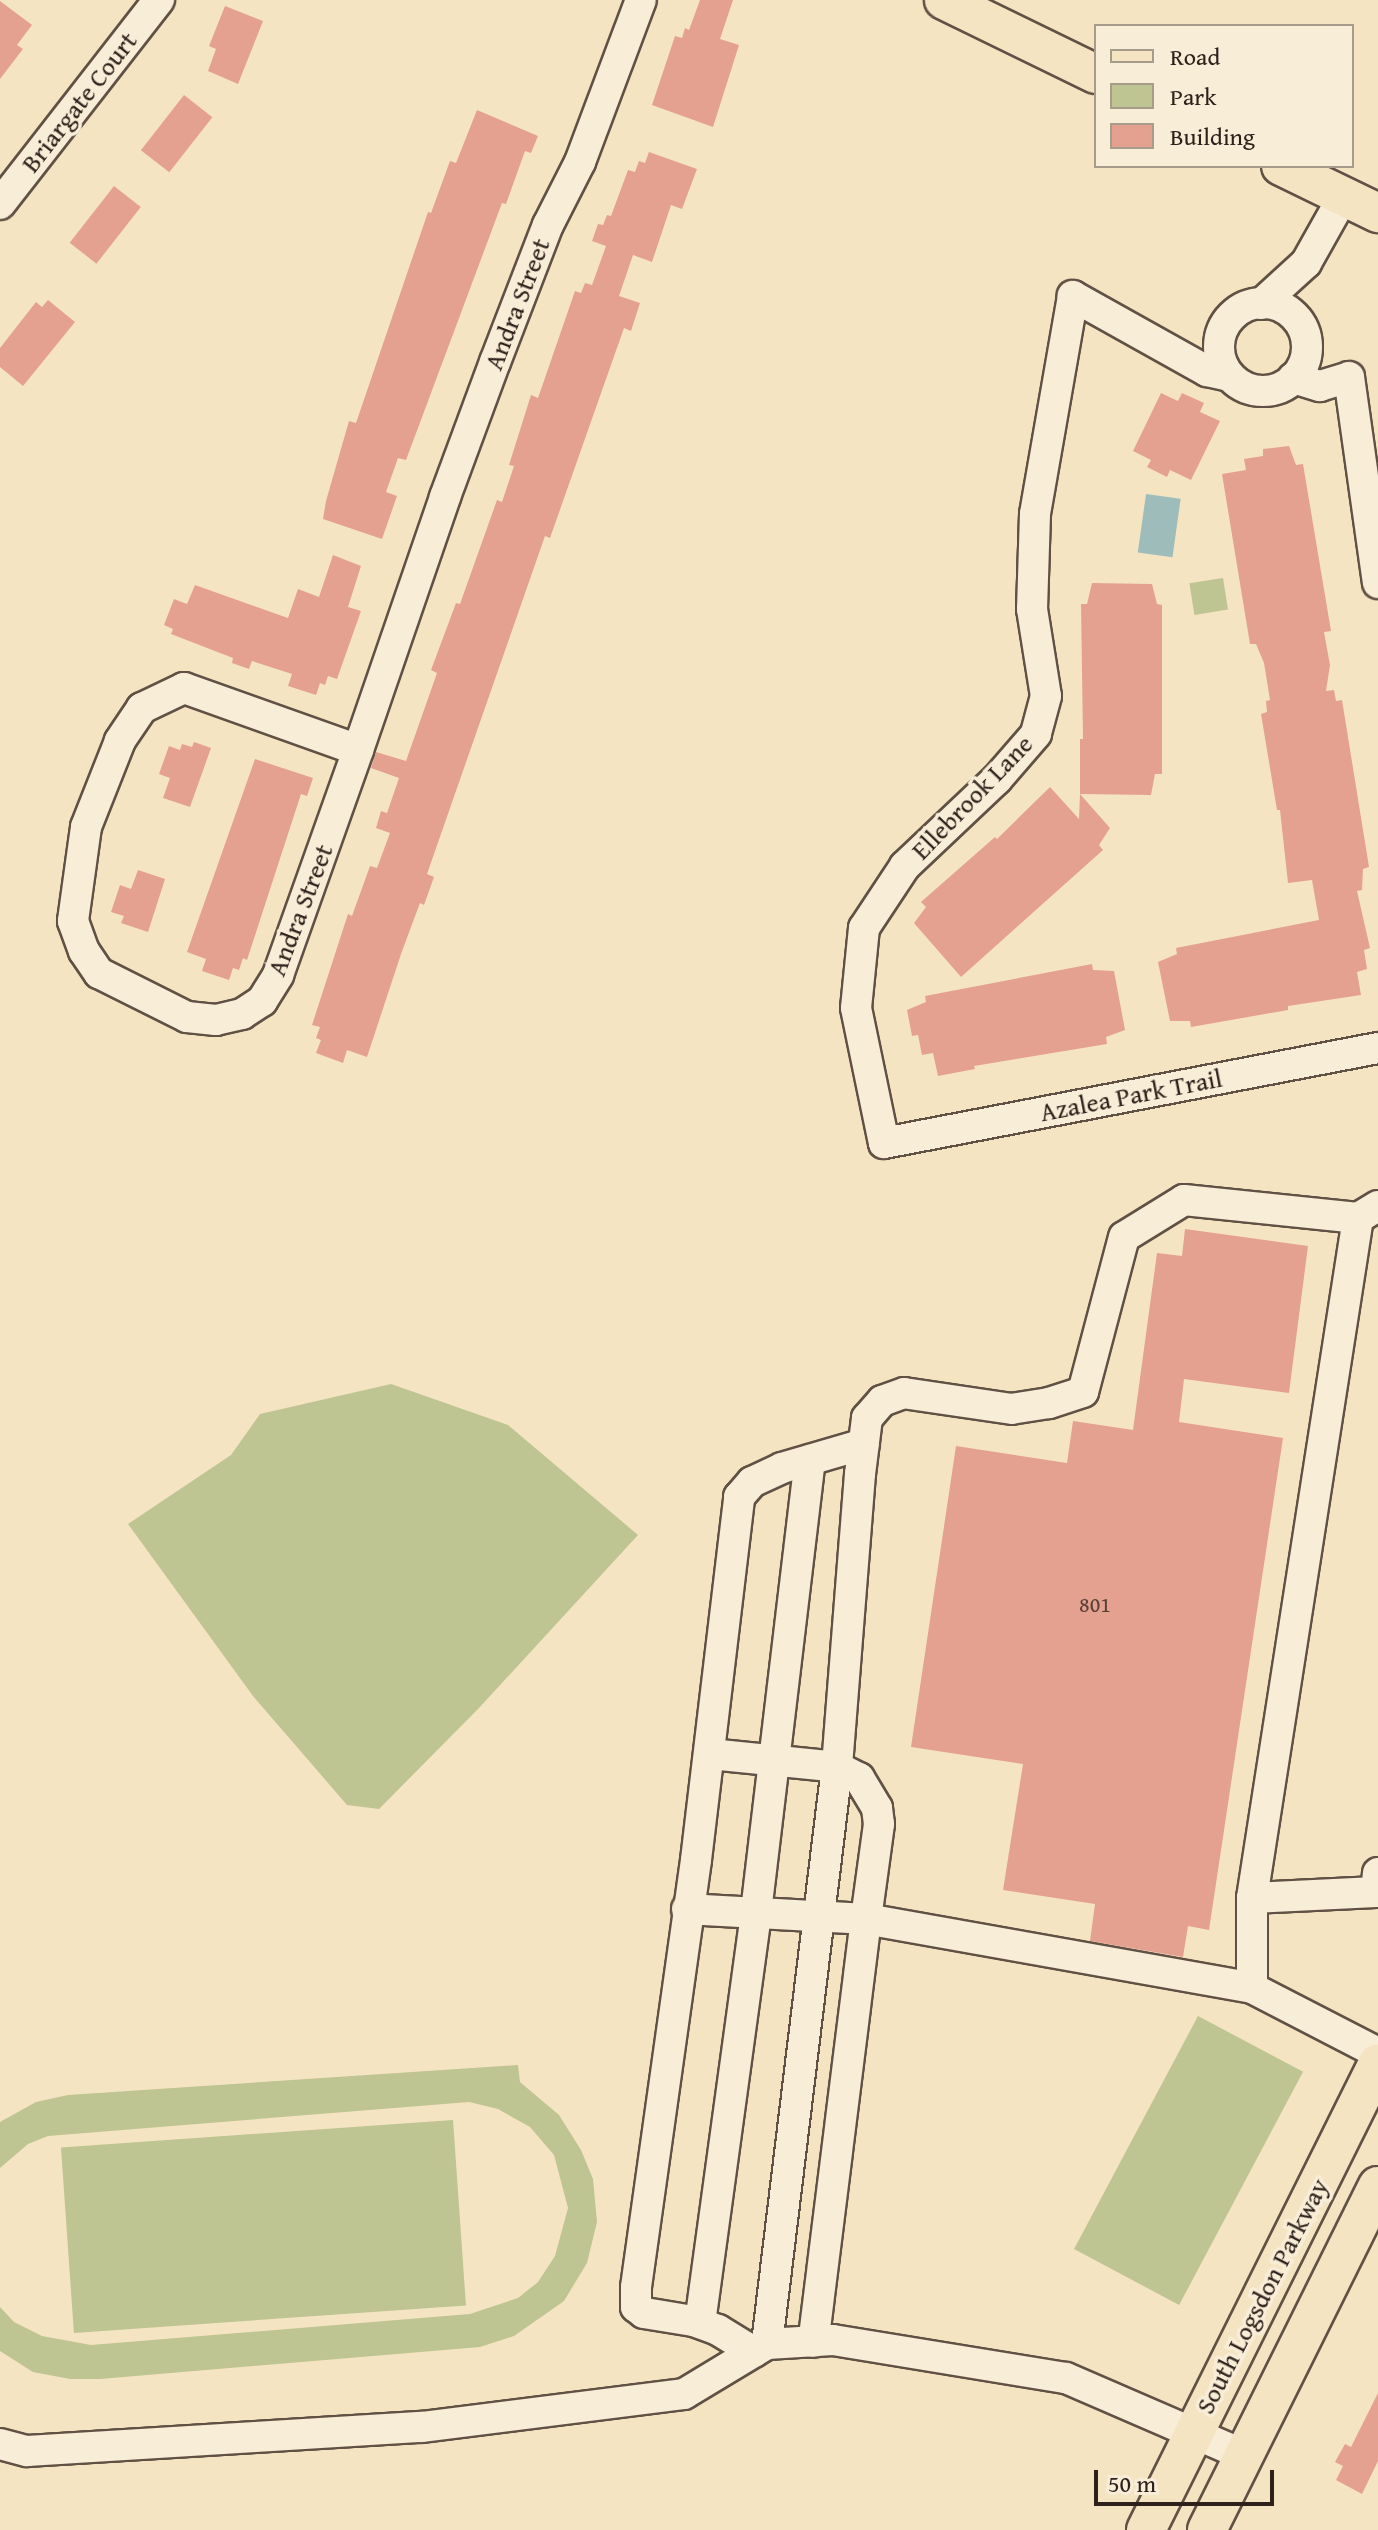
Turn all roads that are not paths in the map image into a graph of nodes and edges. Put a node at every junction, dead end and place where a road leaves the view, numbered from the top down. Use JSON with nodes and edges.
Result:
{"nodes":[{"id":1,"x":159,"y":0,"type":"edge"},
{"id":2,"x":641,"y":0,"type":"edge"},
{"id":3,"x":944,"y":0,"type":"edge"},
{"id":4,"x":1094,"y":73,"type":"edge"},
{"id":5,"x":1285,"y":168,"type":"edge"},
{"id":6,"x":1343,"y":197,"type":"junction"},
{"id":7,"x":0,"y":204,"type":"edge"},
{"id":8,"x":1378,"y":213,"type":"edge"},
{"id":9,"x":1306,"y":263,"type":"junction"},
{"id":10,"x":1261,"y":304,"type":"junction"},
{"id":11,"x":1301,"y":328,"type":"junction"},
{"id":12,"x":1222,"y":333,"type":"junction"},
{"id":13,"x":1173,"y":351,"type":"junction"},
{"id":14,"x":1229,"y":376,"type":"junction"},
{"id":15,"x":1349,"y":377,"type":"junction"},
{"id":16,"x":1293,"y":378,"type":"junction"},
{"id":17,"x":1378,"y":583,"type":"edge"},
{"id":18,"x":358,"y":750,"type":"junction"},
{"id":19,"x":1378,"y":1048,"type":"edge"},
{"id":20,"x":884,"y":1143,"type":"joint"},
{"id":21,"x":1368,"y":1212,"type":"edge"},
{"id":22,"x":864,"y":1444,"type":"junction"},
{"id":23,"x":810,"y":1460,"type":"junction"},
{"id":24,"x":710,"y":1754,"type":"junction"},
{"id":25,"x":775,"y":1763,"type":"junction"},
{"id":26,"x":837,"y":1767,"type":"junction"},
{"id":27,"x":1378,"y":1873,"type":"edge"},
{"id":28,"x":1252,"y":1898,"type":"junction"},
{"id":29,"x":687,"y":1909,"type":"junction"},
{"id":30,"x":756,"y":1912,"type":"junction"},
{"id":31,"x":817,"y":1917,"type":"junction"},
{"id":32,"x":866,"y":1919,"type":"junction"},
{"id":33,"x":1252,"y":1988,"type":"junction"},
{"id":34,"x":1378,"y":2053,"type":"edge"},
{"id":35,"x":1378,"y":2063,"type":"edge"},
{"id":36,"x":1378,"y":2186,"type":"edge"},
{"id":37,"x":700,"y":2323,"type":"junction"},
{"id":38,"x":813,"y":2342,"type":"junction"},
{"id":39,"x":761,"y":2348,"type":"junction"},
{"id":40,"x":1193,"y":2433,"type":"junction"},
{"id":41,"x":0,"y":2444,"type":"edge"},
{"id":42,"x":1244,"y":2455,"type":"junction"},
{"id":43,"x":1146,"y":2530,"type":"edge"},
{"id":44,"x":1207,"y":2530,"type":"edge"}],
"edges":[{"from":1,"to":7,"type":"street","name":"Briargate Court"},
{"from":2,"to":18,"type":"street","name":"Andra Street"},
{"from":3,"to":4,"type":"main road"},
{"from":5,"to":6,"type":"main road"},
{"from":6,"to":8,"type":"main road"},
{"from":6,"to":9,"type":"street"},
{"from":9,"to":10,"type":"street"},
{"from":9,"to":11,"type":"street"},
{"from":10,"to":11,"type":"street"},
{"from":10,"to":12,"type":"street"},
{"from":11,"to":15,"type":"street"},
{"from":11,"to":16,"type":"street"},
{"from":12,"to":13,"type":"street"},
{"from":12,"to":14,"type":"street"},
{"from":13,"to":14,"type":"street"},
{"from":13,"to":20,"type":"street","name":"Ellebrook Lane"},
{"from":14,"to":16,"type":"street"},
{"from":15,"to":16,"type":"street"},
{"from":15,"to":17,"type":"street"},
{"from":18,"to":18,"type":"street","name":"Andra Street"},
{"from":19,"to":20,"type":"street","name":"Azalea Park Trail"},
{"from":21,"to":22,"type":"street"},
{"from":21,"to":28,"type":"street"},
{"from":22,"to":23,"type":"street"},
{"from":22,"to":26,"type":"street"},
{"from":23,"to":24,"type":"street"},
{"from":23,"to":25,"type":"street"},
{"from":24,"to":25,"type":"street"},
{"from":24,"to":29,"type":"street"},
{"from":25,"to":26,"type":"street"},
{"from":25,"to":30,"type":"street"},
{"from":26,"to":31,"type":"street"},
{"from":26,"to":32,"type":"street"},
{"from":27,"to":28,"type":"street"},
{"from":28,"to":33,"type":"street"},
{"from":29,"to":30,"type":"street"},
{"from":29,"to":37,"type":"street"},
{"from":30,"to":31,"type":"street"},
{"from":30,"to":37,"type":"street"},
{"from":31,"to":32,"type":"street"},
{"from":31,"to":39,"type":"street"},
{"from":32,"to":33,"type":"street"},
{"from":32,"to":38,"type":"street"},
{"from":33,"to":34,"type":"street"},
{"from":35,"to":40,"type":"main road","name":"South Logsdon Parkway"},
{"from":36,"to":42,"type":"main road","name":"South Logsdon Parkway"},
{"from":37,"to":39,"type":"street"},
{"from":38,"to":39,"type":"street"},
{"from":38,"to":40,"type":"street"},
{"from":39,"to":41,"type":"street"},
{"from":40,"to":42,"type":"street"},
{"from":40,"to":43,"type":"main road","name":"South Logsdon Parkway"},
{"from":42,"to":44,"type":"main road","name":"South Logsdon Parkway"}]}
